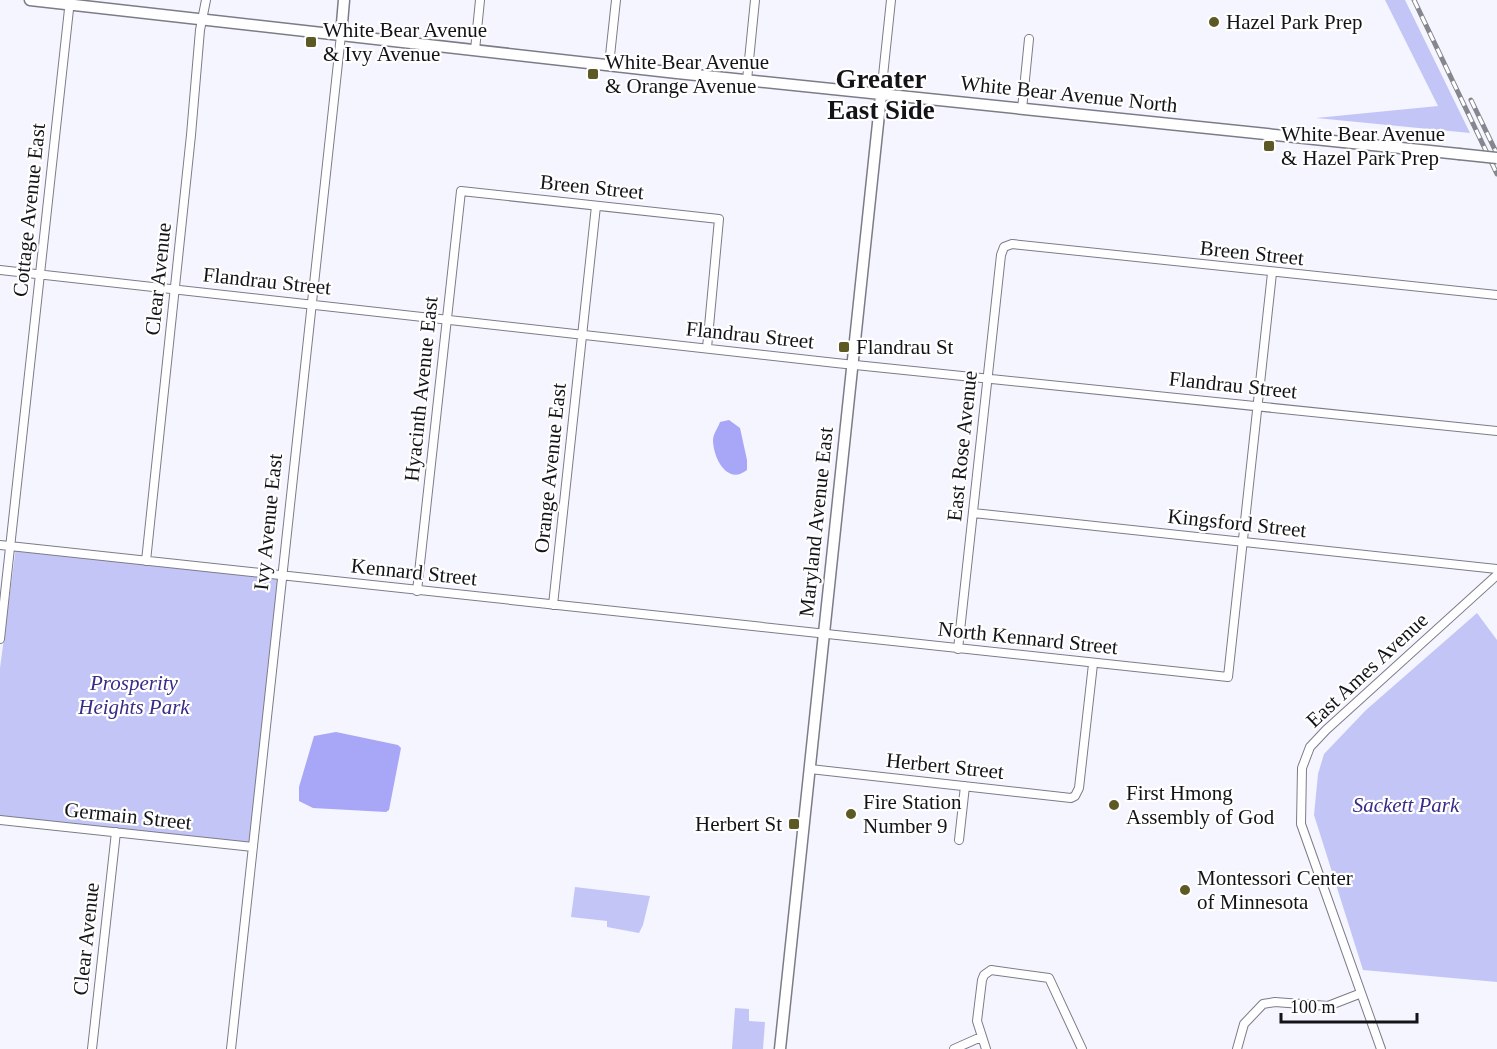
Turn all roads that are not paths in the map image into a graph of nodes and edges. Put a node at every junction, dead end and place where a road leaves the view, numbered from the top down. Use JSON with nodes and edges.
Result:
{"nodes":[{"id":1,"x":30,"y":0,"type":"edge"},
{"id":2,"x":206,"y":0,"type":"edge"},
{"id":3,"x":344,"y":0,"type":"edge"},
{"id":4,"x":480,"y":0,"type":"edge"},
{"id":5,"x":616,"y":0,"type":"edge"},
{"id":6,"x":755,"y":0,"type":"edge"},
{"id":7,"x":891,"y":0,"type":"edge"},
{"id":8,"x":70,"y":2,"type":"edge"},
{"id":9,"x":202,"y":20,"type":"junction"},
{"id":10,"x":340,"y":35,"type":"junction"},
{"id":11,"x":1029,"y":39,"type":"dead end"},
{"id":12,"x":475,"y":50,"type":"junction"},
{"id":13,"x":609,"y":65,"type":"junction"},
{"id":14,"x":747,"y":80,"type":"junction"},
{"id":15,"x":881,"y":94,"type":"junction"},
{"id":16,"x":1022,"y":109,"type":"junction"},
{"id":17,"x":1497,"y":158,"type":"edge"},
{"id":18,"x":461,"y":191,"type":"joint"},
{"id":19,"x":596,"y":206,"type":"junction"},
{"id":20,"x":1004,"y":248,"type":"joint"},
{"id":21,"x":0,"y":270,"type":"edge"},
{"id":22,"x":1272,"y":273,"type":"junction"},
{"id":23,"x":40,"y":275,"type":"junction"},
{"id":24,"x":176,"y":290,"type":"junction"},
{"id":25,"x":1497,"y":295,"type":"edge"},
{"id":26,"x":312,"y":305,"type":"junction"},
{"id":27,"x":446,"y":319,"type":"junction"},
{"id":28,"x":582,"y":334,"type":"junction"},
{"id":29,"x":706,"y":348,"type":"junction"},
{"id":30,"x":852,"y":364,"type":"junction"},
{"id":31,"x":988,"y":378,"type":"junction"},
{"id":32,"x":1257,"y":406,"type":"junction"},
{"id":33,"x":1497,"y":431,"type":"edge"},
{"id":34,"x":973,"y":513,"type":"junction"},
{"id":35,"x":1243,"y":542,"type":"junction"},
{"id":36,"x":0,"y":545,"type":"edge"},
{"id":37,"x":10,"y":546,"type":"junction"},
{"id":38,"x":146,"y":561,"type":"junction"},
{"id":39,"x":1497,"y":569,"type":"edge"},
{"id":40,"x":1497,"y":575,"type":"edge"},
{"id":41,"x":282,"y":576,"type":"junction"},
{"id":42,"x":417,"y":591,"type":"junction"},
{"id":43,"x":553,"y":605,"type":"junction"},
{"id":44,"x":824,"y":635,"type":"junction"},
{"id":45,"x":0,"y":639,"type":"edge"},
{"id":46,"x":958,"y":649,"type":"junction"},
{"id":47,"x":1093,"y":664,"type":"junction"},
{"id":48,"x":810,"y":769,"type":"junction"},
{"id":49,"x":965,"y":786,"type":"junction"},
{"id":50,"x":0,"y":820,"type":"edge"},
{"id":51,"x":116,"y":832,"type":"junction"},
{"id":52,"x":959,"y":840,"type":"dead end"},
{"id":53,"x":253,"y":847,"type":"junction"},
{"id":54,"x":1359,"y":994,"type":"junction"},
{"id":55,"x":981,"y":1037,"type":"junction"},
{"id":56,"x":92,"y":1049,"type":"edge"},
{"id":57,"x":231,"y":1049,"type":"edge"},
{"id":58,"x":780,"y":1049,"type":"edge"},
{"id":59,"x":954,"y":1049,"type":"edge"},
{"id":60,"x":986,"y":1049,"type":"edge"},
{"id":61,"x":1082,"y":1049,"type":"edge"},
{"id":62,"x":1237,"y":1049,"type":"edge"},
{"id":63,"x":1381,"y":1049,"type":"edge"}],
"edges":[{"from":1,"to":8,"type":"main road","name":"White Bear Avenue North"},
{"from":2,"to":9,"type":"street","name":"Clear Avenue"},
{"from":3,"to":10,"type":"main road","name":"Ivy Avenue East"},
{"from":4,"to":12,"type":"street"},
{"from":5,"to":13,"type":"street"},
{"from":6,"to":14,"type":"street"},
{"from":7,"to":15,"type":"street","name":"Maryland Avenue East"},
{"from":8,"to":9,"type":"main road","name":"White Bear Avenue North"},
{"from":8,"to":23,"type":"street","name":"Cottage Avenue East"},
{"from":9,"to":10,"type":"main road","name":"White Bear Avenue North"},
{"from":9,"to":24,"type":"street","name":"Clear Avenue"},
{"from":10,"to":12,"type":"main road","name":"White Bear Avenue North"},
{"from":10,"to":26,"type":"street","name":"Ivy Avenue East"},
{"from":11,"to":16,"type":"street"},
{"from":12,"to":13,"type":"main road","name":"White Bear Avenue North"},
{"from":13,"to":14,"type":"main road","name":"White Bear Avenue North"},
{"from":14,"to":15,"type":"main road","name":"White Bear Avenue North"},
{"from":15,"to":16,"type":"main road","name":"White Bear Avenue North"},
{"from":15,"to":30,"type":"main road","name":"Maryland Avenue East"},
{"from":16,"to":17,"type":"main road","name":"White Bear Avenue North","bridge":true},
{"from":18,"to":19,"type":"street","name":"Breen Street"},
{"from":18,"to":27,"type":"street","name":"Hyacinth Avenue East"},
{"from":19,"to":28,"type":"street","name":"Orange Avenue East"},
{"from":19,"to":29,"type":"street","name":"Breen Street"},
{"from":20,"to":22,"type":"street","name":"Breen Street"},
{"from":20,"to":31,"type":"street","name":"East Rose Avenue"},
{"from":21,"to":23,"type":"street","name":"Flandrau Street"},
{"from":22,"to":25,"type":"street","name":"Breen Street"},
{"from":22,"to":32,"type":"street"},
{"from":23,"to":24,"type":"street","name":"Flandrau Street"},
{"from":23,"to":37,"type":"street","name":"Cottage Avenue East"},
{"from":24,"to":26,"type":"street","name":"Flandrau Street"},
{"from":24,"to":38,"type":"street","name":"Clear Avenue"},
{"from":26,"to":27,"type":"street","name":"Flandrau Street"},
{"from":26,"to":41,"type":"street","name":"Ivy Avenue East"},
{"from":27,"to":28,"type":"street","name":"Flandrau Street"},
{"from":27,"to":42,"type":"street","name":"Hyacinth Avenue East"},
{"from":28,"to":29,"type":"street","name":"Flandrau Street"},
{"from":28,"to":43,"type":"street","name":"Orange Avenue East"},
{"from":29,"to":30,"type":"street","name":"Flandrau Street"},
{"from":30,"to":31,"type":"street","name":"Flandrau Street"},
{"from":30,"to":44,"type":"main road","name":"Maryland Avenue East"},
{"from":31,"to":32,"type":"street","name":"Flandrau Street"},
{"from":31,"to":34,"type":"street","name":"East Rose Avenue"},
{"from":32,"to":33,"type":"street","name":"Flandrau Street"},
{"from":32,"to":35,"type":"street"},
{"from":34,"to":35,"type":"street","name":"Kingsford Street"},
{"from":34,"to":46,"type":"street","name":"East Rose Avenue"},
{"from":35,"to":39,"type":"street","name":"Kingsford Street"},
{"from":35,"to":47,"type":"street","name":"North Kennard Street"},
{"from":36,"to":37,"type":"street","name":"Kennard Street"},
{"from":37,"to":38,"type":"street","name":"Kennard Street"},
{"from":37,"to":45,"type":"street","name":"Cottage Avenue East"},
{"from":38,"to":41,"type":"street","name":"Kennard Street"},
{"from":40,"to":54,"type":"street","name":"East Ames Avenue"},
{"from":41,"to":42,"type":"street","name":"Kennard Street"},
{"from":41,"to":53,"type":"street","name":"Ivy Avenue East"},
{"from":42,"to":43,"type":"street","name":"Kennard Street"},
{"from":43,"to":44,"type":"street","name":"Kennard Street"},
{"from":44,"to":46,"type":"street","name":"North Kennard Street"},
{"from":44,"to":48,"type":"main road","name":"Maryland Avenue East"},
{"from":46,"to":47,"type":"street","name":"North Kennard Street"},
{"from":47,"to":49,"type":"street","name":"Herbert Street"},
{"from":48,"to":49,"type":"street","name":"Herbert Street"},
{"from":48,"to":58,"type":"main road","name":"Maryland Avenue East"},
{"from":49,"to":52,"type":"street"},
{"from":50,"to":51,"type":"street","name":"Germain Street"},
{"from":51,"to":53,"type":"street","name":"Germain Street"},
{"from":51,"to":56,"type":"street","name":"Clear Avenue"},
{"from":53,"to":57,"type":"street","name":"Ivy Avenue East"},
{"from":54,"to":62,"type":"street"},
{"from":54,"to":63,"type":"street","name":"East Ames Avenue"},
{"from":55,"to":59,"type":"street"},
{"from":55,"to":60,"type":"street"},
{"from":55,"to":61,"type":"street"}]}
